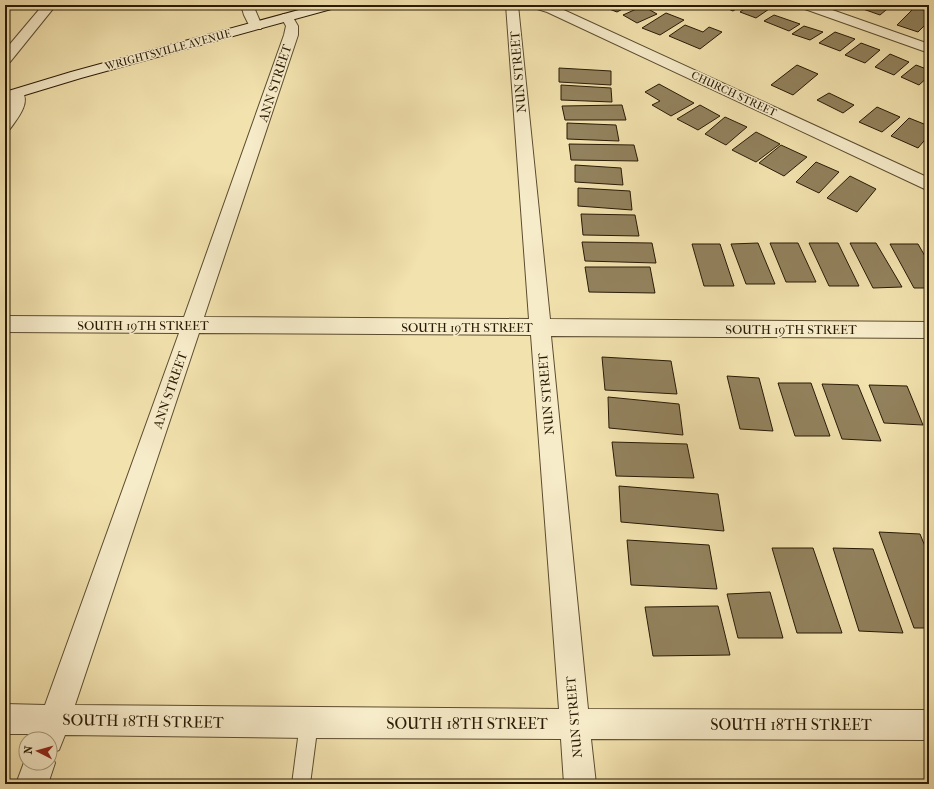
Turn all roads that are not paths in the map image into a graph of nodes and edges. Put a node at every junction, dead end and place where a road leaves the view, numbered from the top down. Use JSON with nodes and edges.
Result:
{"nodes":[{"id":1,"x":50,"y":5,"type":"edge"},
{"id":2,"x":247,"y":5,"type":"edge"},
{"id":3,"x":331,"y":5,"type":"edge"},
{"id":4,"x":512,"y":5,"type":"edge"},
{"id":5,"x":538,"y":5,"type":"edge"},
{"id":6,"x":806,"y":5,"type":"edge"},
{"id":7,"x":287,"y":17,"type":"junction"},
{"id":8,"x":256,"y":26,"type":"junction"},
{"id":9,"x":929,"y":49,"type":"edge"},
{"id":10,"x":5,"y":59,"type":"edge"},
{"id":11,"x":11,"y":96,"type":"edge"},
{"id":12,"x":5,"y":126,"type":"edge"},
{"id":13,"x":929,"y":185,"type":"edge"},
{"id":14,"x":5,"y":324,"type":"edge"},
{"id":15,"x":193,"y":324,"type":"junction"},
{"id":16,"x":540,"y":327,"type":"junction"},
{"id":17,"x":929,"y":330,"type":"edge"},
{"id":18,"x":5,"y":719,"type":"edge"},
{"id":19,"x":309,"y":723,"type":"junction"},
{"id":20,"x":575,"y":723,"type":"junction"},
{"id":21,"x":929,"y":725,"type":"edge"},
{"id":22,"x":51,"y":729,"type":"edge"},
{"id":23,"x":36,"y":771,"type":"edge"},
{"id":24,"x":32,"y":784,"type":"edge"},
{"id":25,"x":301,"y":784,"type":"edge"},
{"id":26,"x":580,"y":784,"type":"edge"}],
"edges":[{"from":1,"to":10,"type":"street"},
{"from":2,"to":8,"type":"street"},
{"from":3,"to":7,"type":"street","name":"WRIGHTSVILLE AVENUE"},
{"from":4,"to":16,"type":"street","name":"NUN STREET"},
{"from":5,"to":13,"type":"street","name":"CHURCH STREET"},
{"from":6,"to":9,"type":"street"},
{"from":7,"to":8,"type":"street","name":"WRIGHTSVILLE AVENUE"},
{"from":7,"to":15,"type":"street","name":"ANN STREET"},
{"from":8,"to":11,"type":"street","name":"WRIGHTSVILLE AVENUE"},
{"from":11,"to":12,"type":"street"},
{"from":14,"to":15,"type":"street","name":"SOUTH 19TH STREET"},
{"from":15,"to":16,"type":"street","name":"SOUTH 19TH STREET"},
{"from":15,"to":22,"type":"street","name":"ANN STREET"},
{"from":16,"to":17,"type":"street","name":"SOUTH 19TH STREET"},
{"from":16,"to":20,"type":"street","name":"NUN STREET"},
{"from":18,"to":22,"type":"street","name":"SOUTH 18TH STREET"},
{"from":19,"to":20,"type":"street","name":"SOUTH 18TH STREET"},
{"from":19,"to":22,"type":"street","name":"SOUTH 18TH STREET"},
{"from":19,"to":25,"type":"lane"},
{"from":20,"to":21,"type":"street","name":"SOUTH 18TH STREET"},
{"from":20,"to":26,"type":"street","name":"NUN STREET"},
{"from":23,"to":24,"type":"street"}]}
